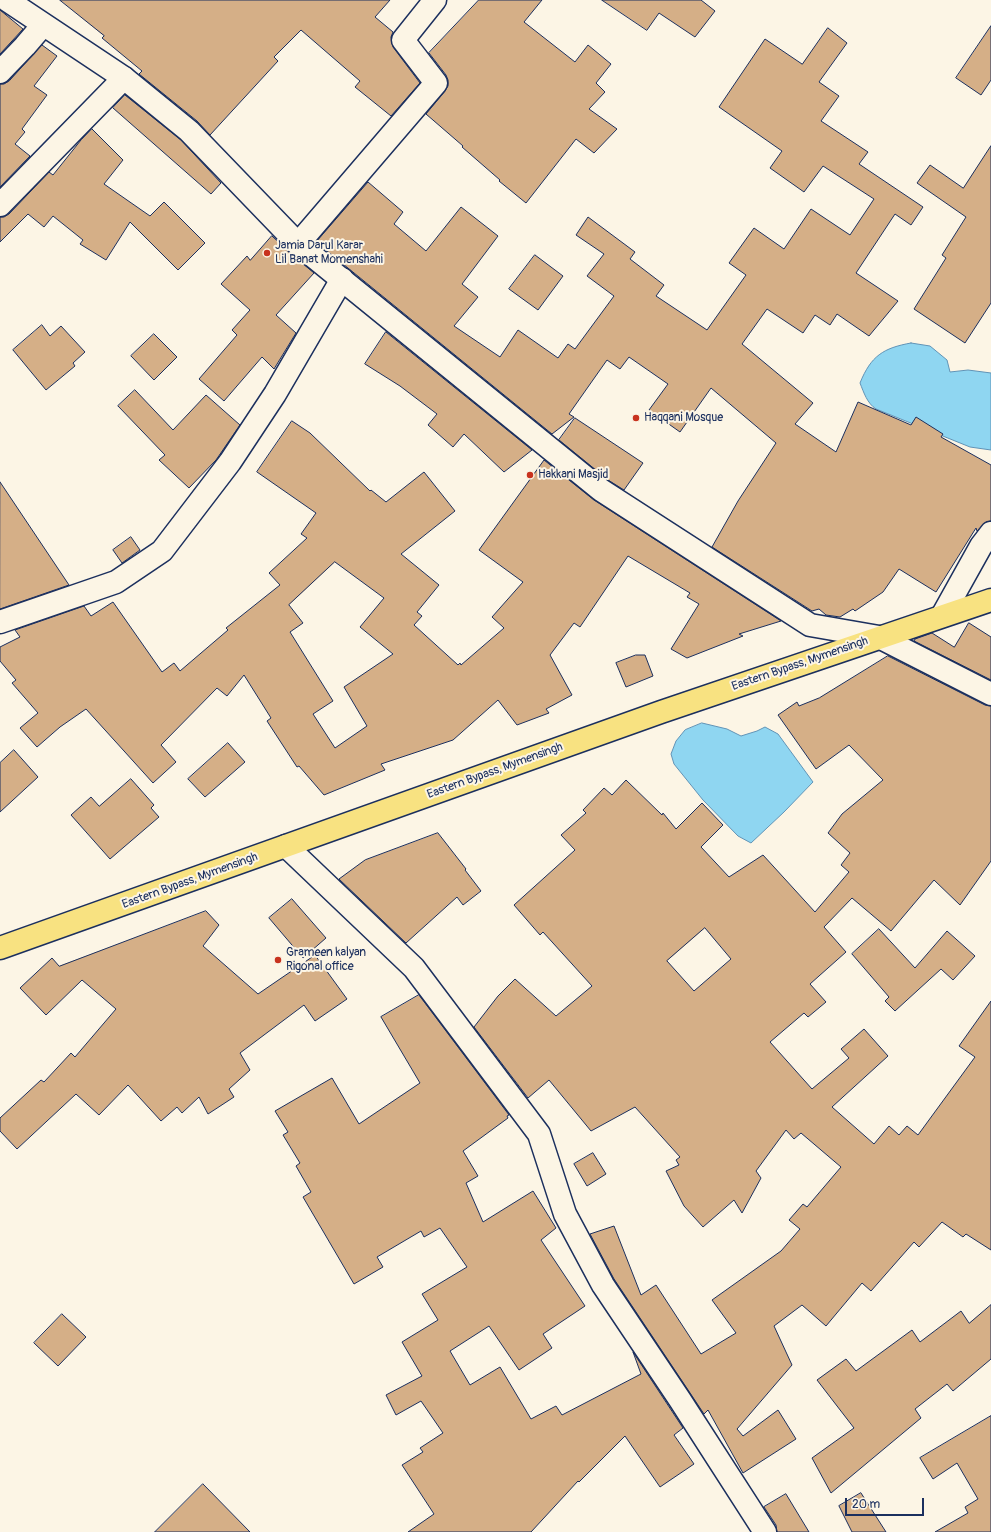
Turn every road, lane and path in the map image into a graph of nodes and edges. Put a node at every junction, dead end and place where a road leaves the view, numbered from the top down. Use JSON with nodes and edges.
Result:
{"nodes":[{"id":1,"x":7,"y":0,"type":"edge"},
{"id":2,"x":435,"y":0,"type":"edge"},
{"id":3,"x":42,"y":25,"type":"junction"},
{"id":4,"x":0,"y":72,"type":"edge"},
{"id":5,"x":124,"y":78,"type":"junction"},
{"id":6,"x":0,"y":205,"type":"edge"},
{"id":7,"x":298,"y":244,"type":"junction"},
{"id":8,"x":342,"y":279,"type":"junction"},
{"id":9,"x":991,"y":533,"type":"edge"},
{"id":10,"x":991,"y":600,"type":"edge"},
{"id":11,"x":942,"y":616,"type":"junction"},
{"id":12,"x":0,"y":622,"type":"edge"},
{"id":13,"x":879,"y":637,"type":"junction"},
{"id":14,"x":991,"y":694,"type":"edge"},
{"id":15,"x":286,"y":846,"type":"junction"},
{"id":16,"x":0,"y":948,"type":"edge"},
{"id":17,"x":765,"y":1532,"type":"edge"}],
"edges":[{"from":1,"to":3,"type":"street"},
{"from":2,"to":7,"type":"street"},
{"from":3,"to":4,"type":"street"},
{"from":3,"to":5,"type":"street"},
{"from":5,"to":6,"type":"street"},
{"from":5,"to":7,"type":"street"},
{"from":7,"to":8,"type":"street"},
{"from":8,"to":12,"type":"street"},
{"from":8,"to":13,"type":"street"},
{"from":9,"to":11,"type":"street"},
{"from":10,"to":11,"type":"highway","name":"Eastern Bypass, Mymensingh"},
{"from":11,"to":13,"type":"highway","name":"Eastern Bypass, Mymensingh"},
{"from":13,"to":14,"type":"street"},
{"from":13,"to":15,"type":"highway","name":"Eastern Bypass, Mymensingh"},
{"from":15,"to":16,"type":"highway","name":"Eastern Bypass, Mymensingh"},
{"from":15,"to":17,"type":"street"}]}
